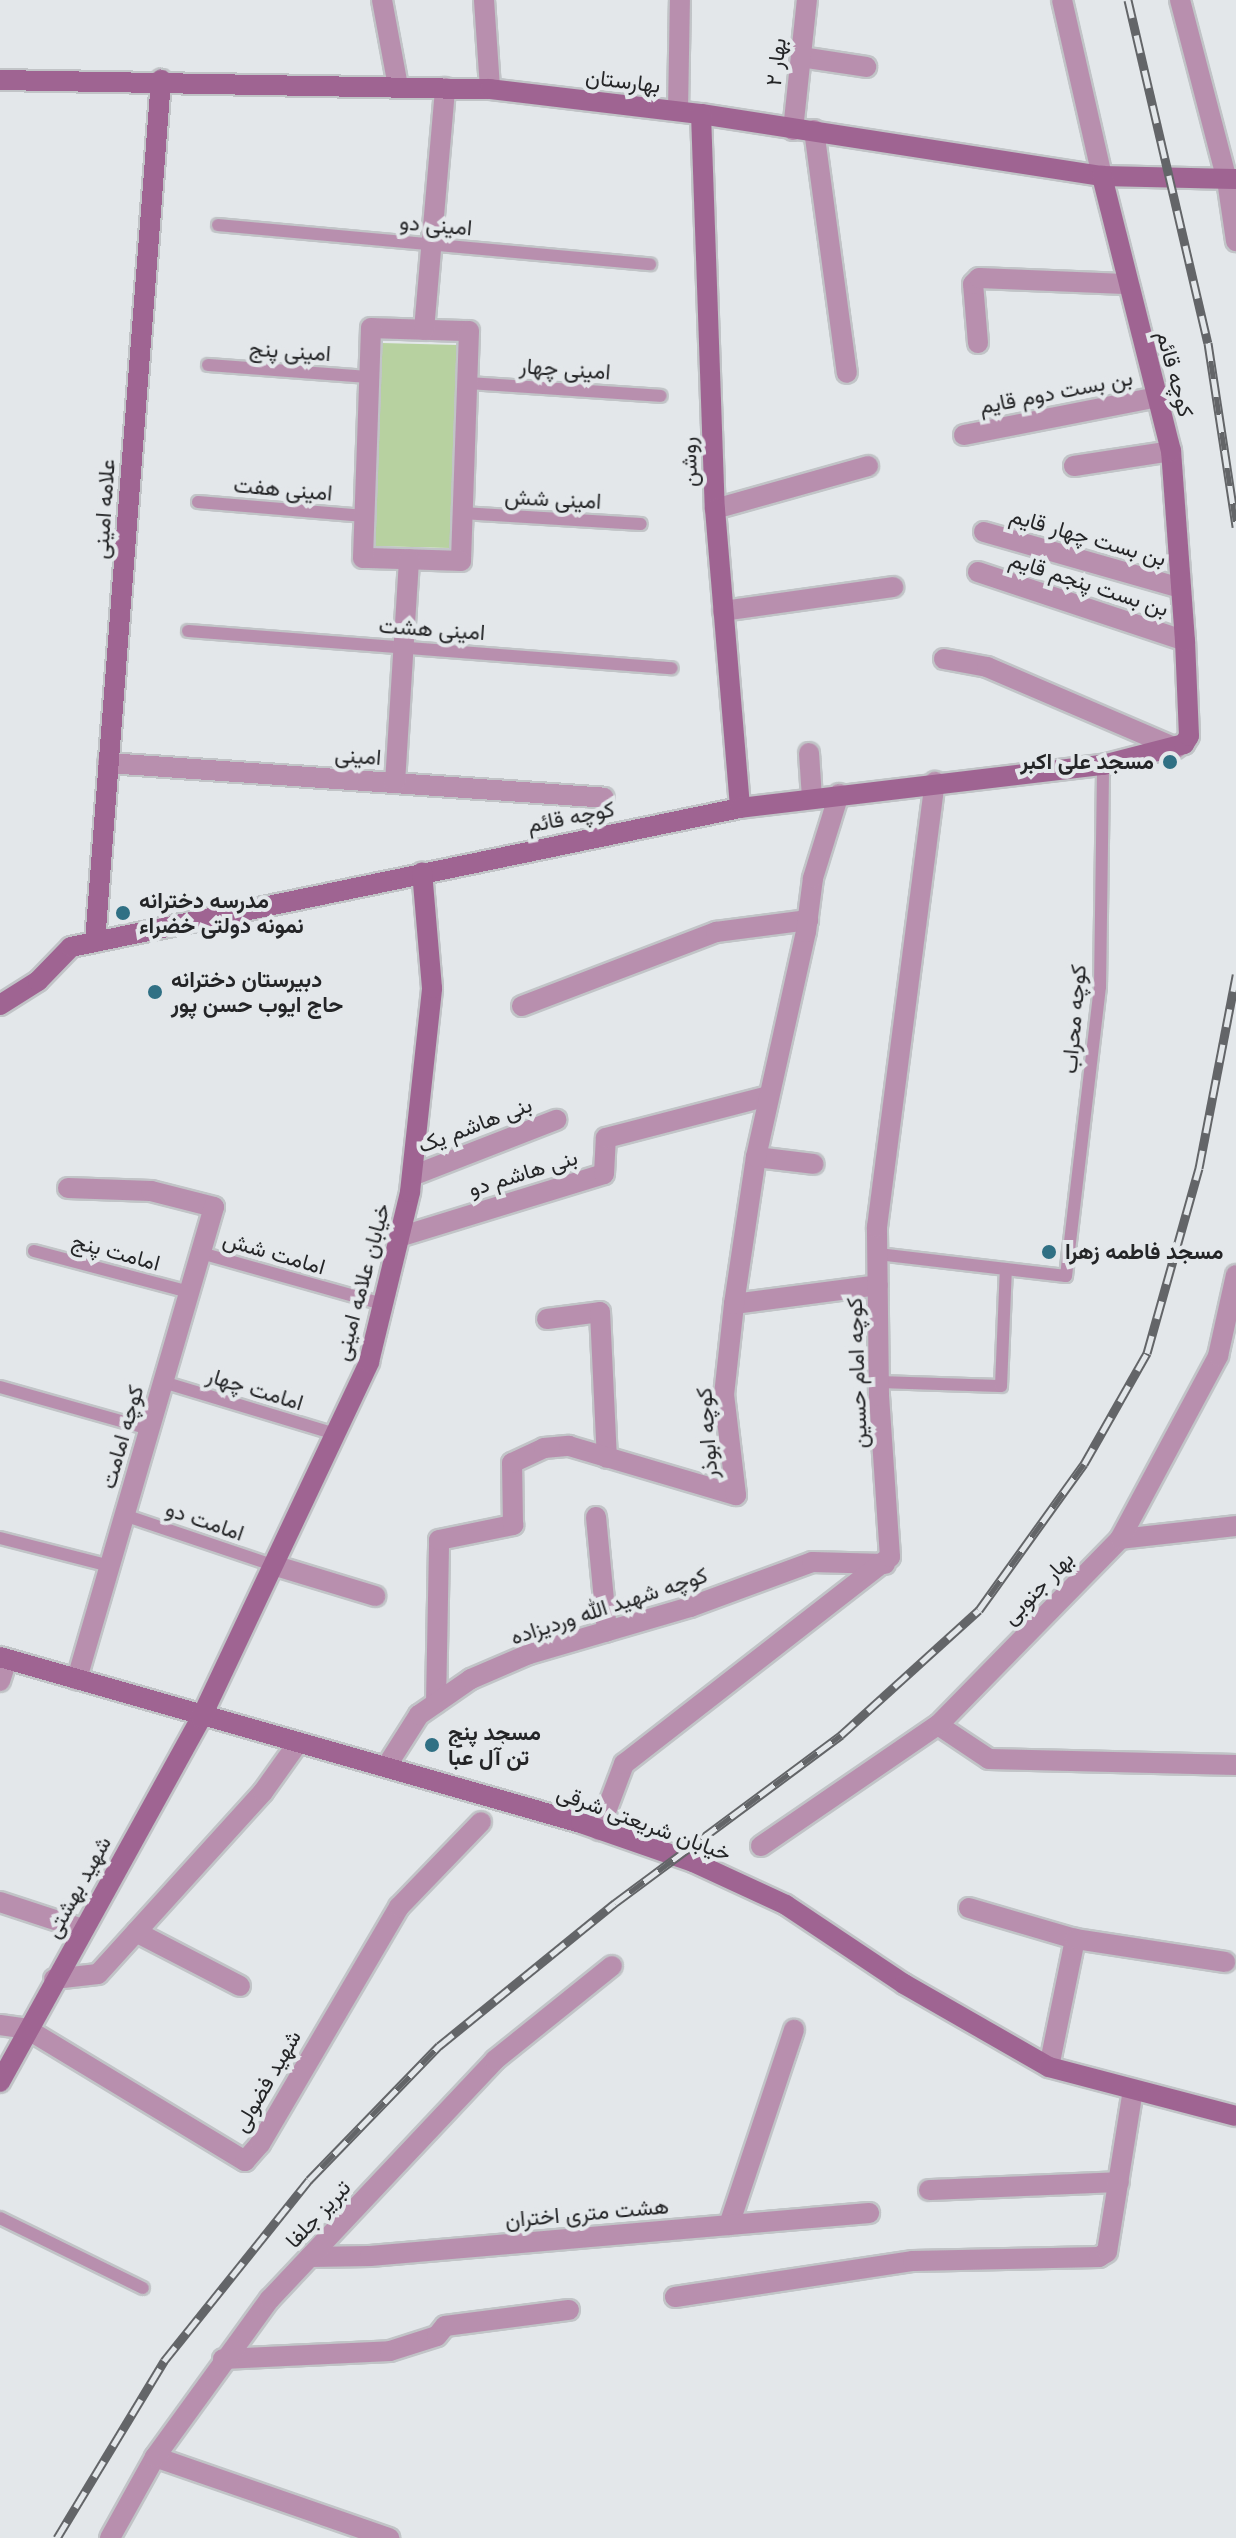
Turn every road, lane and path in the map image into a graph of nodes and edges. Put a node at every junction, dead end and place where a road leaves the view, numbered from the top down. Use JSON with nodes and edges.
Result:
{"nodes":[{"id":1,"x":382,"y":0,"type":"edge"},
{"id":2,"x":484,"y":0,"type":"edge"},
{"id":3,"x":680,"y":0,"type":"edge"},
{"id":4,"x":807,"y":0,"type":"edge"},
{"id":5,"x":1062,"y":0,"type":"edge"},
{"id":6,"x":1180,"y":0,"type":"edge"},
{"id":7,"x":801,"y":57,"type":"junction"},
{"id":8,"x":866,"y":67,"type":"dead end"},
{"id":9,"x":0,"y":80,"type":"edge"},
{"id":10,"x":161,"y":80,"type":"junction"},
{"id":11,"x":398,"y":86,"type":"junction"},
{"id":12,"x":445,"y":88,"type":"junction"},
{"id":13,"x":490,"y":89,"type":"junction"},
{"id":14,"x":678,"y":111,"type":"junction"},
{"id":15,"x":701,"y":114,"type":"junction"},
{"id":16,"x":793,"y":130,"type":"junction"},
{"id":17,"x":814,"y":130,"type":"junction"},
{"id":18,"x":1102,"y":176,"type":"junction"},
{"id":19,"x":1231,"y":180,"type":"edge"},
{"id":20,"x":218,"y":225,"type":"dead end"},
{"id":21,"x":1236,"y":241,"type":"edge"},
{"id":22,"x":432,"y":245,"type":"junction"},
{"id":23,"x":650,"y":264,"type":"dead end"},
{"id":24,"x":1125,"y":284,"type":"junction"},
{"id":25,"x":424,"y":330,"type":"junction"},
{"id":26,"x":978,"y":343,"type":"dead end"},
{"id":27,"x":208,"y":365,"type":"dead end"},
{"id":28,"x":847,"y":373,"type":"dead end"},
{"id":29,"x":369,"y":377,"type":"junction"},
{"id":30,"x":467,"y":383,"type":"junction"},
{"id":31,"x":661,"y":396,"type":"dead end"},
{"id":32,"x":1158,"y":397,"type":"junction"},
{"id":33,"x":964,"y":435,"type":"dead end"},
{"id":34,"x":1171,"y":451,"type":"junction"},
{"id":35,"x":868,"y":466,"type":"dead end"},
{"id":36,"x":1074,"y":466,"type":"dead end"},
{"id":37,"x":198,"y":502,"type":"dead end"},
{"id":38,"x":715,"y":509,"type":"junction"},
{"id":39,"x":462,"y":513,"type":"junction"},
{"id":40,"x":364,"y":516,"type":"junction"},
{"id":41,"x":641,"y":524,"type":"dead end"},
{"id":42,"x":984,"y":532,"type":"dead end"},
{"id":43,"x":409,"y":559,"type":"junction"},
{"id":44,"x":978,"y":572,"type":"dead end"},
{"id":45,"x":893,"y":587,"type":"dead end"},
{"id":46,"x":1180,"y":588,"type":"junction"},
{"id":47,"x":723,"y":611,"type":"junction"},
{"id":48,"x":188,"y":631,"type":"dead end"},
{"id":49,"x":1185,"y":641,"type":"junction"},
{"id":50,"x":403,"y":647,"type":"junction"},
{"id":51,"x":944,"y":659,"type":"dead end"},
{"id":52,"x":672,"y":668,"type":"dead end"},
{"id":53,"x":1176,"y":748,"type":"junction"},
{"id":54,"x":809,"y":753,"type":"dead end"},
{"id":55,"x":108,"y":763,"type":"junction"},
{"id":56,"x":1103,"y":765,"type":"junction"},
{"id":57,"x":935,"y":782,"type":"junction"},
{"id":58,"x":395,"y":783,"type":"junction"},
{"id":59,"x":839,"y":794,"type":"junction"},
{"id":60,"x":604,"y":798,"type":"dead end"},
{"id":61,"x":812,"y":798,"type":"junction"},
{"id":62,"x":740,"y":808,"type":"junction"},
{"id":63,"x":422,"y":872,"type":"junction"},
{"id":64,"x":808,"y":920,"type":"junction"},
{"id":65,"x":95,"y":942,"type":"junction"},
{"id":66,"x":0,"y":1005,"type":"edge"},
{"id":67,"x":522,"y":1006,"type":"dead end"},
{"id":68,"x":768,"y":1096,"type":"junction"},
{"id":69,"x":556,"y":1120,"type":"dead end"},
{"id":70,"x":756,"y":1157,"type":"junction"},
{"id":71,"x":814,"y":1164,"type":"dead end"},
{"id":72,"x":412,"y":1176,"type":"junction"},
{"id":73,"x":68,"y":1188,"type":"dead end"},
{"id":74,"x":399,"y":1237,"type":"junction"},
{"id":75,"x":34,"y":1251,"type":"dead end"},
{"id":76,"x":201,"y":1253,"type":"junction"},
{"id":77,"x":878,"y":1254,"type":"junction"},
{"id":78,"x":1006,"y":1269,"type":"junction"},
{"id":79,"x":1236,"y":1275,"type":"edge"},
{"id":80,"x":878,"y":1285,"type":"junction"},
{"id":81,"x":189,"y":1292,"type":"junction"},
{"id":82,"x":383,"y":1304,"type":"junction"},
{"id":83,"x":734,"y":1304,"type":"junction"},
{"id":84,"x":547,"y":1319,"type":"dead end"},
{"id":85,"x":163,"y":1382,"type":"junction"},
{"id":86,"x":878,"y":1382,"type":"junction"},
{"id":87,"x":0,"y":1387,"type":"edge"},
{"id":88,"x":149,"y":1429,"type":"junction"},
{"id":89,"x":335,"y":1434,"type":"junction"},
{"id":90,"x":607,"y":1458,"type":"junction"},
{"id":91,"x":124,"y":1515,"type":"junction"},
{"id":92,"x":596,"y":1517,"type":"dead end"},
{"id":93,"x":1236,"y":1526,"type":"edge"},
{"id":94,"x":0,"y":1538,"type":"edge"},
{"id":95,"x":1120,"y":1539,"type":"junction"},
{"id":96,"x":885,"y":1564,"type":"junction"},
{"id":97,"x":273,"y":1565,"type":"junction"},
{"id":98,"x":110,"y":1566,"type":"junction"},
{"id":99,"x":375,"y":1596,"type":"dead end"},
{"id":100,"x":607,"y":1631,"type":"junction"},
{"id":101,"x":4,"y":1658,"type":"edge"},
{"id":102,"x":77,"y":1680,"type":"junction"},
{"id":103,"x":0,"y":1681,"type":"edge"},
{"id":104,"x":436,"y":1703,"type":"junction"},
{"id":105,"x":201,"y":1718,"type":"junction"},
{"id":106,"x":938,"y":1725,"type":"junction"},
{"id":107,"x":298,"y":1743,"type":"junction"},
{"id":108,"x":1236,"y":1765,"type":"edge"},
{"id":109,"x":386,"y":1767,"type":"junction"},
{"id":110,"x":481,"y":1822,"type":"dead end"},
{"id":111,"x":599,"y":1830,"type":"junction"},
{"id":112,"x":761,"y":1846,"type":"dead end"},
{"id":113,"x":0,"y":1902,"type":"edge"},
{"id":114,"x":969,"y":1908,"type":"dead end"},
{"id":115,"x":82,"y":1929,"type":"junction"},
{"id":116,"x":136,"y":1932,"type":"junction"},
{"id":117,"x":1075,"y":1939,"type":"junction"},
{"id":118,"x":1225,"y":1962,"type":"dead end"},
{"id":119,"x":612,"y":1966,"type":"dead end"},
{"id":120,"x":54,"y":1979,"type":"junction"},
{"id":121,"x":240,"y":1986,"type":"dead end"},
{"id":122,"x":0,"y":2025,"type":"edge"},
{"id":123,"x":794,"y":2030,"type":"dead end"},
{"id":124,"x":25,"y":2033,"type":"junction"},
{"id":125,"x":0,"y":2057,"type":"edge"},
{"id":126,"x":1049,"y":2067,"type":"junction"},
{"id":127,"x":0,"y":2082,"type":"edge"},
{"id":128,"x":1133,"y":2090,"type":"junction"},
{"id":129,"x":1236,"y":2116,"type":"edge"},
{"id":130,"x":1119,"y":2182,"type":"junction"},
{"id":131,"x":929,"y":2190,"type":"dead end"},
{"id":132,"x":869,"y":2213,"type":"dead end"},
{"id":133,"x":0,"y":2218,"type":"edge"},
{"id":134,"x":729,"y":2225,"type":"junction"},
{"id":135,"x":310,"y":2257,"type":"junction"},
{"id":136,"x":143,"y":2288,"type":"dead end"},
{"id":137,"x":675,"y":2297,"type":"dead end"},
{"id":138,"x":569,"y":2310,"type":"dead end"},
{"id":139,"x":223,"y":2359,"type":"junction"},
{"id":140,"x":155,"y":2457,"type":"junction"},
{"id":141,"x":110,"y":2538,"type":"edge"},
{"id":142,"x":389,"y":2538,"type":"edge"}],
"edges":[{"from":1,"to":11,"type":"street"},
{"from":2,"to":13,"type":"street"},
{"from":3,"to":14,"type":"street"},
{"from":4,"to":7,"type":"street","name":"بهار ۲"},
{"from":5,"to":18,"type":"street"},
{"from":6,"to":19,"type":"street"},
{"from":7,"to":8,"type":"street"},
{"from":7,"to":16,"type":"street","name":"بهار ۲"},
{"from":9,"to":10,"type":"street","name":"بهارستان"},
{"from":10,"to":11,"type":"street","name":"بهارستان"},
{"from":10,"to":55,"type":"street","name":"علامه امینی"},
{"from":11,"to":12,"type":"street","name":"بهارستان"},
{"from":12,"to":13,"type":"street","name":"بهارستان"},
{"from":12,"to":22,"type":"street"},
{"from":13,"to":14,"type":"street","name":"بهارستان"},
{"from":14,"to":15,"type":"street","name":"بهارستان"},
{"from":15,"to":16,"type":"street","name":"بهارستان"},
{"from":15,"to":38,"type":"street","name":"روشن"},
{"from":16,"to":17,"type":"street","name":"بهارستان"},
{"from":17,"to":18,"type":"street","name":"بهارستان"},
{"from":17,"to":28,"type":"street"},
{"from":18,"to":19,"type":"street","name":"بهارستان"},
{"from":18,"to":24,"type":"street","name":"کوچه قائم"},
{"from":19,"to":21,"type":"street"},
{"from":20,"to":22,"type":"lane","name":"امینی دو"},
{"from":22,"to":23,"type":"lane","name":"امینی دو"},
{"from":22,"to":25,"type":"street"},
{"from":24,"to":26,"type":"street"},
{"from":24,"to":32,"type":"street","name":"کوچه قائم"},
{"from":25,"to":29,"type":"street"},
{"from":25,"to":30,"type":"street"},
{"from":27,"to":29,"type":"lane","name":"امینی پنج"},
{"from":29,"to":40,"type":"street"},
{"from":30,"to":31,"type":"lane","name":"امینی چهار"},
{"from":30,"to":39,"type":"street"},
{"from":32,"to":33,"type":"street","name":"بن بست دوم قایم"},
{"from":32,"to":34,"type":"street","name":"کوچه قائم"},
{"from":34,"to":36,"type":"street"},
{"from":34,"to":46,"type":"street","name":"کوچه قائم"},
{"from":35,"to":38,"type":"street"},
{"from":37,"to":40,"type":"lane","name":"امینی هفت"},
{"from":38,"to":47,"type":"street","name":"روشن"},
{"from":39,"to":41,"type":"lane","name":"امینی شش"},
{"from":39,"to":43,"type":"street"},
{"from":40,"to":43,"type":"street"},
{"from":42,"to":46,"type":"street","name":"بن بست چهار قایم"},
{"from":43,"to":50,"type":"street"},
{"from":44,"to":49,"type":"street","name":"بن بست پنجم قایم"},
{"from":45,"to":47,"type":"street"},
{"from":46,"to":49,"type":"street","name":"کوچه قائم"},
{"from":47,"to":62,"type":"street","name":"روشن"},
{"from":48,"to":50,"type":"lane","name":"امینی هشت"},
{"from":49,"to":53,"type":"street","name":"کوچه قائم"},
{"from":50,"to":52,"type":"lane","name":"امینی هشت"},
{"from":50,"to":58,"type":"street"},
{"from":51,"to":53,"type":"street"},
{"from":53,"to":56,"type":"street","name":"کوچه قائم"},
{"from":54,"to":61,"type":"street"},
{"from":55,"to":58,"type":"street","name":"امینی"},
{"from":55,"to":65,"type":"street","name":"علامه امینی"},
{"from":56,"to":57,"type":"street","name":"کوچه قائم"},
{"from":56,"to":78,"type":"lane","name":"کوچه محراب"},
{"from":57,"to":59,"type":"street","name":"کوچه قائم"},
{"from":57,"to":77,"type":"street","name":"کوچه امام حسین"},
{"from":58,"to":60,"type":"street","name":"امینی"},
{"from":59,"to":61,"type":"street","name":"کوچه قائم"},
{"from":59,"to":64,"type":"street","name":"کوچه ابوذر"},
{"from":61,"to":62,"type":"street","name":"کوچه قائم"},
{"from":62,"to":63,"type":"street","name":"کوچه قائم"},
{"from":63,"to":65,"type":"street","name":"کوچه قائم"},
{"from":63,"to":72,"type":"street","name":"خیابان علامه امینی"},
{"from":64,"to":67,"type":"street"},
{"from":64,"to":68,"type":"street","name":"کوچه ابوذر"},
{"from":65,"to":66,"type":"street","name":"کوچه قائم"},
{"from":68,"to":70,"type":"street","name":"کوچه ابوذر"},
{"from":68,"to":74,"type":"street","name":"بنی هاشم دو"},
{"from":69,"to":72,"type":"street","name":"بنی هاشم یک"},
{"from":70,"to":71,"type":"street"},
{"from":70,"to":83,"type":"street","name":"کوچه ابوذر"},
{"from":72,"to":74,"type":"street","name":"خیابان علامه امینی"},
{"from":73,"to":76,"type":"street","name":"کوچه امامت"},
{"from":74,"to":82,"type":"street","name":"خیابان علامه امینی"},
{"from":75,"to":81,"type":"lane","name":"امامت پنج"},
{"from":76,"to":81,"type":"street","name":"کوچه امامت"},
{"from":76,"to":82,"type":"lane","name":"امامت شش"},
{"from":77,"to":78,"type":"lane"},
{"from":77,"to":80,"type":"street","name":"کوچه امام حسین"},
{"from":78,"to":86,"type":"lane"},
{"from":79,"to":95,"type":"street","name":"بهار جنوبی"},
{"from":80,"to":83,"type":"street"},
{"from":80,"to":86,"type":"street","name":"کوچه امام حسین"},
{"from":81,"to":85,"type":"street","name":"کوچه امامت"},
{"from":82,"to":89,"type":"street","name":"خیابان علامه امینی"},
{"from":83,"to":90,"type":"street","name":"کوچه ابوذر"},
{"from":84,"to":90,"type":"street"},
{"from":85,"to":88,"type":"street","name":"کوچه امامت"},
{"from":85,"to":89,"type":"lane","name":"امامت چهار"},
{"from":86,"to":96,"type":"street","name":"کوچه امام حسین"},
{"from":87,"to":88,"type":"lane"},
{"from":88,"to":91,"type":"street","name":"کوچه امامت"},
{"from":89,"to":97,"type":"street","name":"خیابان علامه امینی"},
{"from":90,"to":104,"type":"street","name":"کوچه ابوذر"},
{"from":91,"to":97,"type":"lane","name":"امامت دو"},
{"from":91,"to":98,"type":"street","name":"کوچه امامت"},
{"from":92,"to":100,"type":"street"},
{"from":93,"to":95,"type":"street"},
{"from":94,"to":98,"type":"lane"},
{"from":95,"to":106,"type":"street","name":"بهار جنوبی"},
{"from":96,"to":100,"type":"street","name":"کوچه شهید الله وردیزاده"},
{"from":96,"to":111,"type":"street"},
{"from":97,"to":99,"type":"street"},
{"from":97,"to":105,"type":"street","name":"خیابان علامه امینی"},
{"from":98,"to":102,"type":"street","name":"کوچه امامت"},
{"from":100,"to":104,"type":"street","name":"کوچه شهید الله وردیزاده"},
{"from":101,"to":102,"type":"street","name":"خیابان شریعتی شرقی"},
{"from":101,"to":103,"type":"street"},
{"from":102,"to":105,"type":"street","name":"خیابان شریعتی شرقی"},
{"from":104,"to":109,"type":"street","name":"کوچه شهید الله وردیزاده"},
{"from":105,"to":107,"type":"street","name":"خیابان شریعتی شرقی"},
{"from":105,"to":115,"type":"street","name":"شهید بهشتی"},
{"from":106,"to":108,"type":"street"},
{"from":106,"to":112,"type":"street","name":"بهار جنوبی"},
{"from":107,"to":109,"type":"street","name":"خیابان شریعتی شرقی"},
{"from":107,"to":116,"type":"street"},
{"from":109,"to":111,"type":"street","name":"خیابان شریعتی شرقی"},
{"from":110,"to":124,"type":"street","name":"شهید فضولی"},
{"from":111,"to":126,"type":"street","name":"خیابان شریعتی شرقی"},
{"from":113,"to":115,"type":"street"},
{"from":114,"to":117,"type":"street"},
{"from":115,"to":120,"type":"street","name":"شهید بهشتی"},
{"from":116,"to":120,"type":"street"},
{"from":116,"to":121,"type":"street"},
{"from":117,"to":118,"type":"street"},
{"from":117,"to":126,"type":"street"},
{"from":119,"to":135,"type":"street","name":"تبریز جلفا"},
{"from":120,"to":124,"type":"street","name":"شهید بهشتی"},
{"from":122,"to":124,"type":"street"},
{"from":123,"to":134,"type":"street"},
{"from":124,"to":125,"type":"street"},
{"from":124,"to":127,"type":"street","name":"شهید بهشتی"},
{"from":126,"to":128,"type":"street","name":"خیابان شریعتی شرقی"},
{"from":128,"to":129,"type":"street","name":"خیابان شریعتی شرقی"},
{"from":128,"to":130,"type":"street"},
{"from":130,"to":131,"type":"street"},
{"from":130,"to":137,"type":"street"},
{"from":132,"to":134,"type":"street","name":"هشت متری اختران"},
{"from":133,"to":136,"type":"lane"},
{"from":134,"to":135,"type":"street","name":"هشت متری اختران"},
{"from":135,"to":139,"type":"street","name":"تبریز جلفا"},
{"from":138,"to":139,"type":"street"},
{"from":139,"to":140,"type":"street","name":"تبریز جلفا"},
{"from":140,"to":141,"type":"street","name":"تبریز جلفا"},
{"from":140,"to":142,"type":"street"}]}
